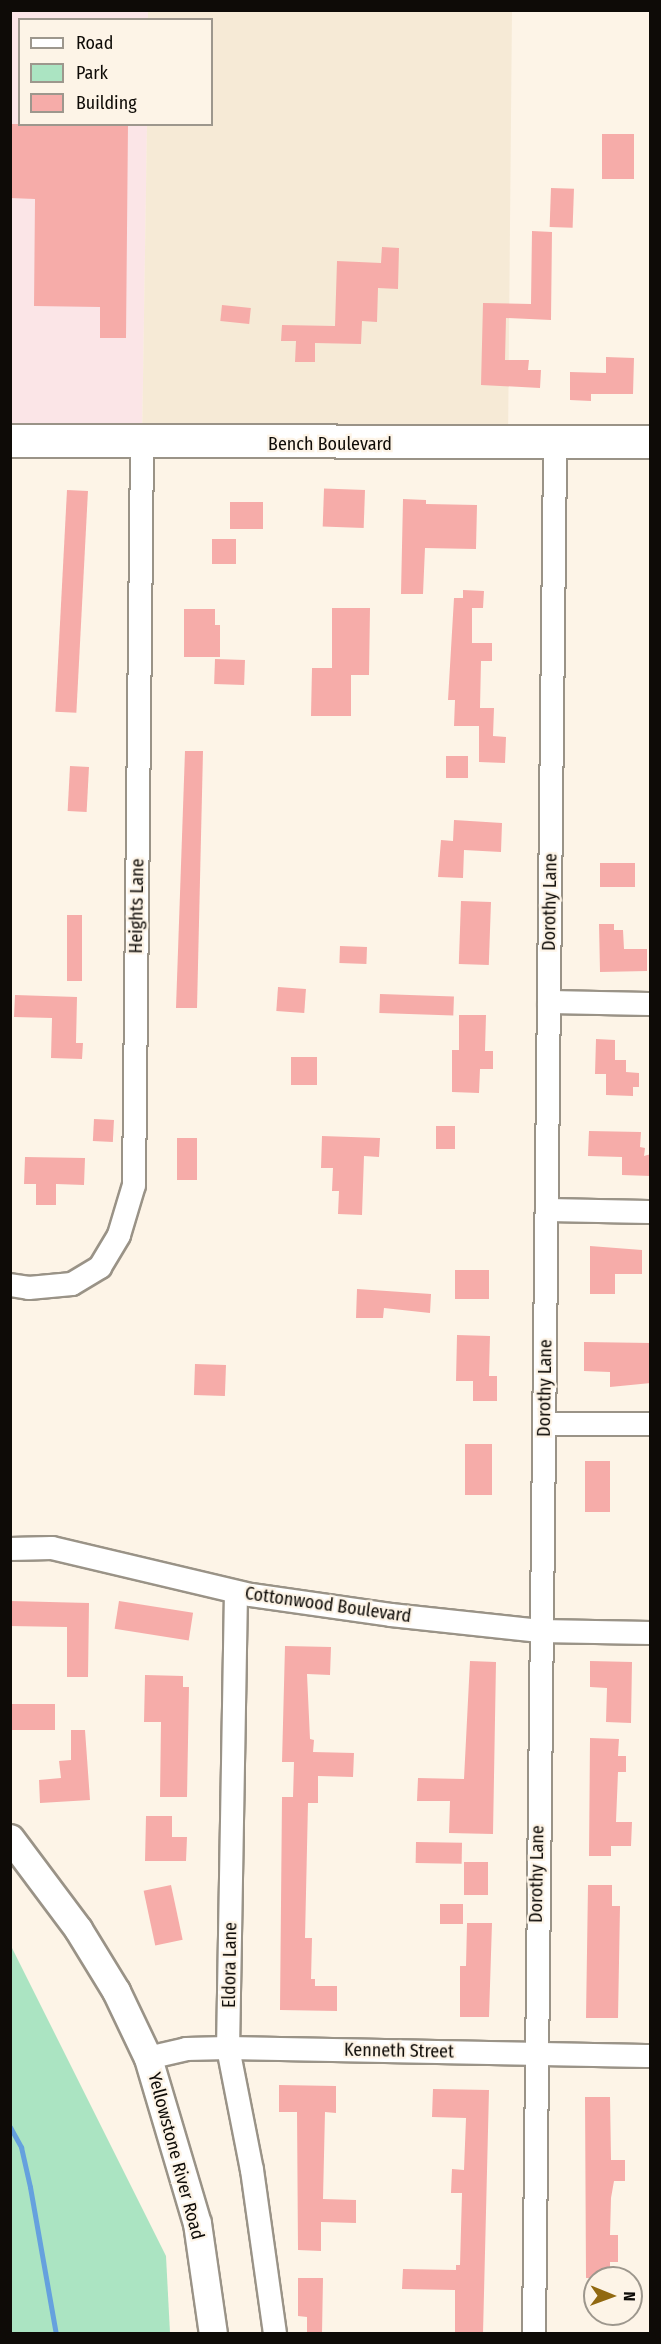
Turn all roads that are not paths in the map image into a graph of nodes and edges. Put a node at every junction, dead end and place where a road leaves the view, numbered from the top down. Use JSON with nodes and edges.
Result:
{"nodes":[{"id":1,"x":10,"y":441,"type":"edge"},
{"id":2,"x":555,"y":442,"type":"junction"},
{"id":3,"x":651,"y":442,"type":"edge"},
{"id":4,"x":142,"y":443,"type":"junction"},
{"id":5,"x":549,"y":1002,"type":"junction"},
{"id":6,"x":651,"y":1004,"type":"edge"},
{"id":7,"x":547,"y":1210,"type":"junction"},
{"id":8,"x":651,"y":1212,"type":"edge"},
{"id":9,"x":10,"y":1285,"type":"edge"},
{"id":10,"x":545,"y":1424,"type":"junction"},
{"id":11,"x":651,"y":1424,"type":"edge"},
{"id":12,"x":10,"y":1548,"type":"edge"},
{"id":13,"x":236,"y":1592,"type":"junction"},
{"id":14,"x":540,"y":1631,"type":"junction"},
{"id":15,"x":651,"y":1633,"type":"edge"},
{"id":16,"x":10,"y":1838,"type":"edge"},
{"id":17,"x":228,"y":2048,"type":"junction"},
{"id":18,"x":535,"y":2055,"type":"junction"},
{"id":19,"x":651,"y":2056,"type":"edge"},
{"id":20,"x":148,"y":2058,"type":"junction"},
{"id":21,"x":213,"y":2334,"type":"edge"},
{"id":22,"x":275,"y":2334,"type":"edge"},
{"id":23,"x":534,"y":2334,"type":"edge"}],
"edges":[{"from":1,"to":4,"type":"main road","name":"Bench Boulevard"},
{"from":2,"to":3,"type":"main road","name":"Bench Boulevard"},
{"from":2,"to":4,"type":"main road","name":"Bench Boulevard"},
{"from":2,"to":5,"type":"street","name":"Dorothy Lane"},
{"from":4,"to":9,"type":"street","name":"Heights Lane"},
{"from":5,"to":6,"type":"street"},
{"from":5,"to":7,"type":"street","name":"Dorothy Lane"},
{"from":7,"to":8,"type":"street"},
{"from":7,"to":10,"type":"street","name":"Dorothy Lane"},
{"from":10,"to":11,"type":"street"},
{"from":10,"to":14,"type":"street","name":"Dorothy Lane"},
{"from":12,"to":13,"type":"street","name":"Cottonwood Boulevard"},
{"from":13,"to":14,"type":"street","name":"Cottonwood Boulevard"},
{"from":13,"to":17,"type":"street","name":"Eldora Lane"},
{"from":14,"to":15,"type":"street","name":"Cottonwood Boulevard"},
{"from":14,"to":18,"type":"street","name":"Dorothy Lane"},
{"from":16,"to":20,"type":"street","name":"Yellowstone River Road"},
{"from":17,"to":18,"type":"street","name":"Kenneth Street"},
{"from":17,"to":20,"type":"street","name":"Kenneth Street"},
{"from":17,"to":22,"type":"street","name":"Eldora Lane"},
{"from":18,"to":19,"type":"street","name":"Kenneth Street"},
{"from":18,"to":23,"type":"street","name":"Dorothy Lane"},
{"from":20,"to":21,"type":"street","name":"Yellowstone River Road"}]}
